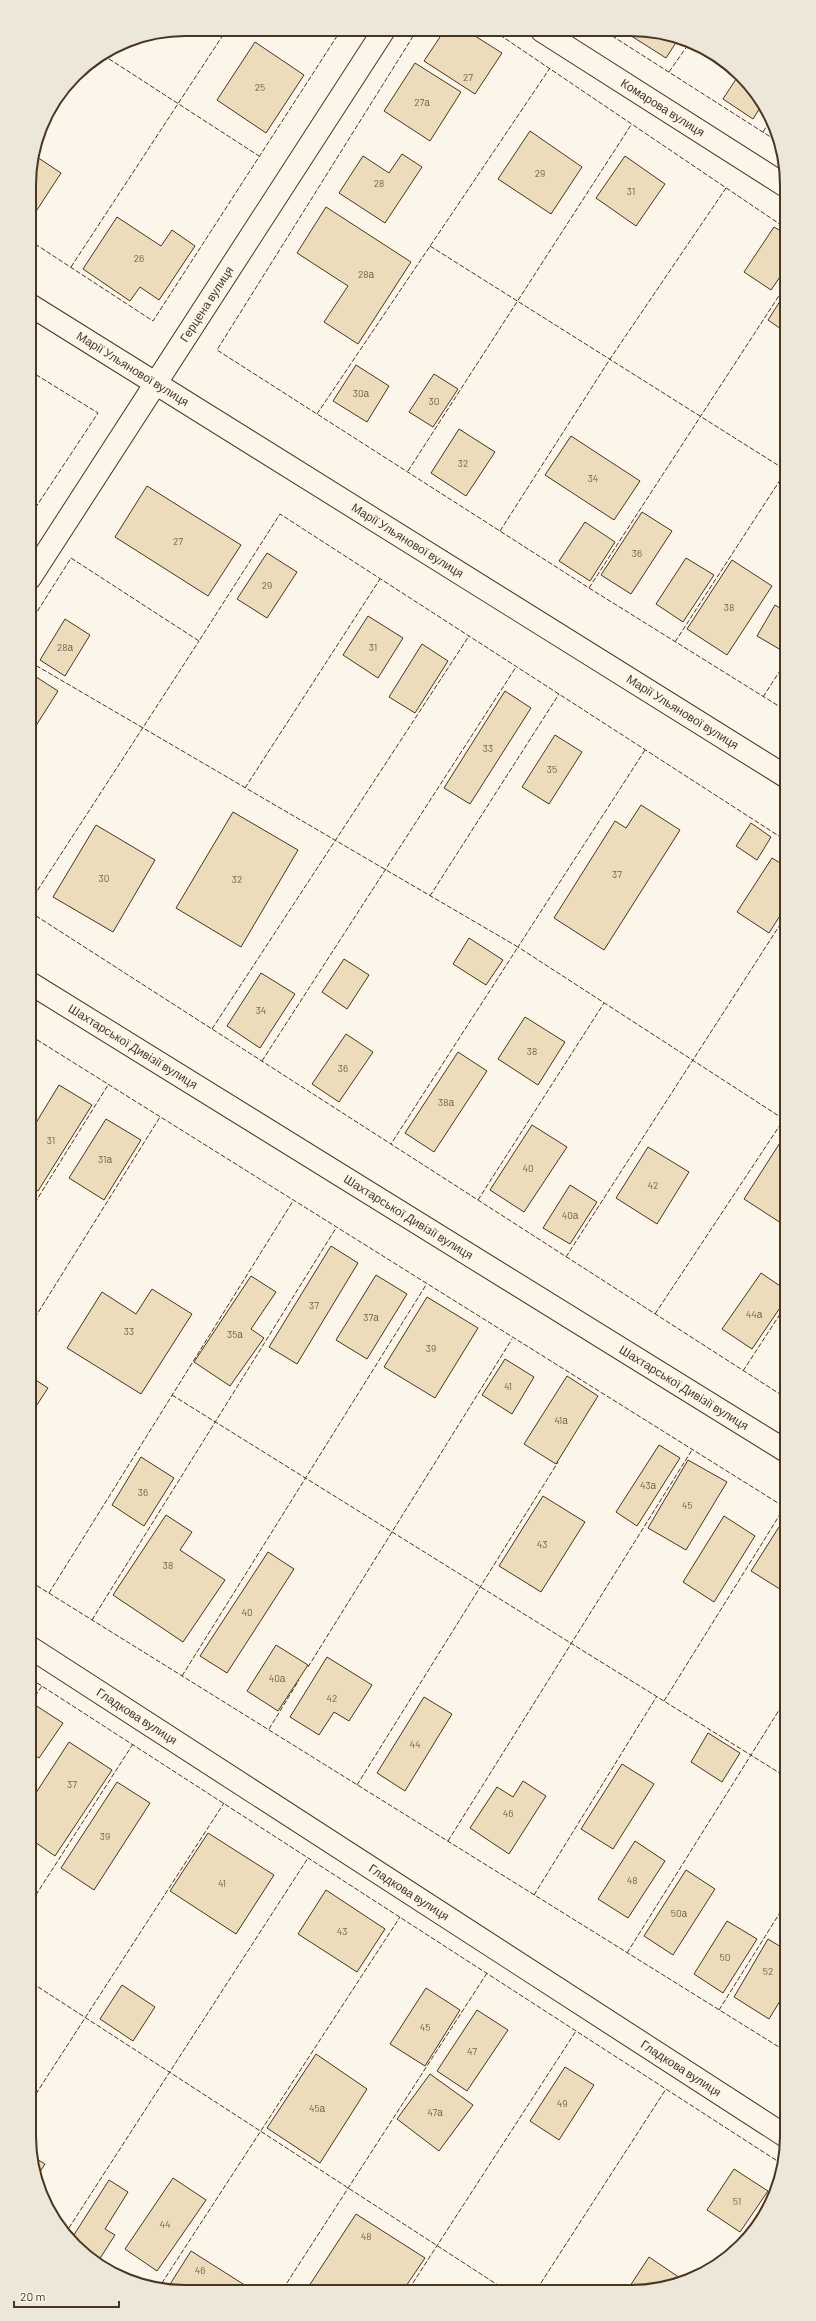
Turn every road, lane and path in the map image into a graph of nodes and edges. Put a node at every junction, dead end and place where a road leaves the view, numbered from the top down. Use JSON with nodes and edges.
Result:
{"nodes":[{"id":1,"x":380,"y":36,"type":"edge"},
{"id":2,"x":550,"y":36,"type":"edge"},
{"id":3,"x":780,"y":182,"type":"edge"},
{"id":4,"x":36,"y":309,"type":"edge"},
{"id":5,"x":155,"y":383,"type":"junction"},
{"id":6,"x":36,"y":569,"type":"edge"},
{"id":7,"x":780,"y":773,"type":"edge"},
{"id":8,"x":36,"y":986,"type":"edge"},
{"id":9,"x":780,"y":1447,"type":"edge"},
{"id":10,"x":36,"y":1651,"type":"edge"},
{"id":11,"x":780,"y":2132,"type":"edge"}],
"edges":[{"from":1,"to":5,"type":"street","name":"Герцена вулиця"},
{"from":2,"to":3,"type":"street","name":"Комарова вулиця"},
{"from":4,"to":5,"type":"street","name":"Марії Ульянової вулиця"},
{"from":5,"to":6,"type":"street","name":"Герцена вулиця"},
{"from":5,"to":7,"type":"street","name":"Марії Ульянової вулиця"},
{"from":8,"to":9,"type":"street","name":"Шахтарської Дивізії вулиця"},
{"from":10,"to":11,"type":"street","name":"Гладкова вулиця"}]}
